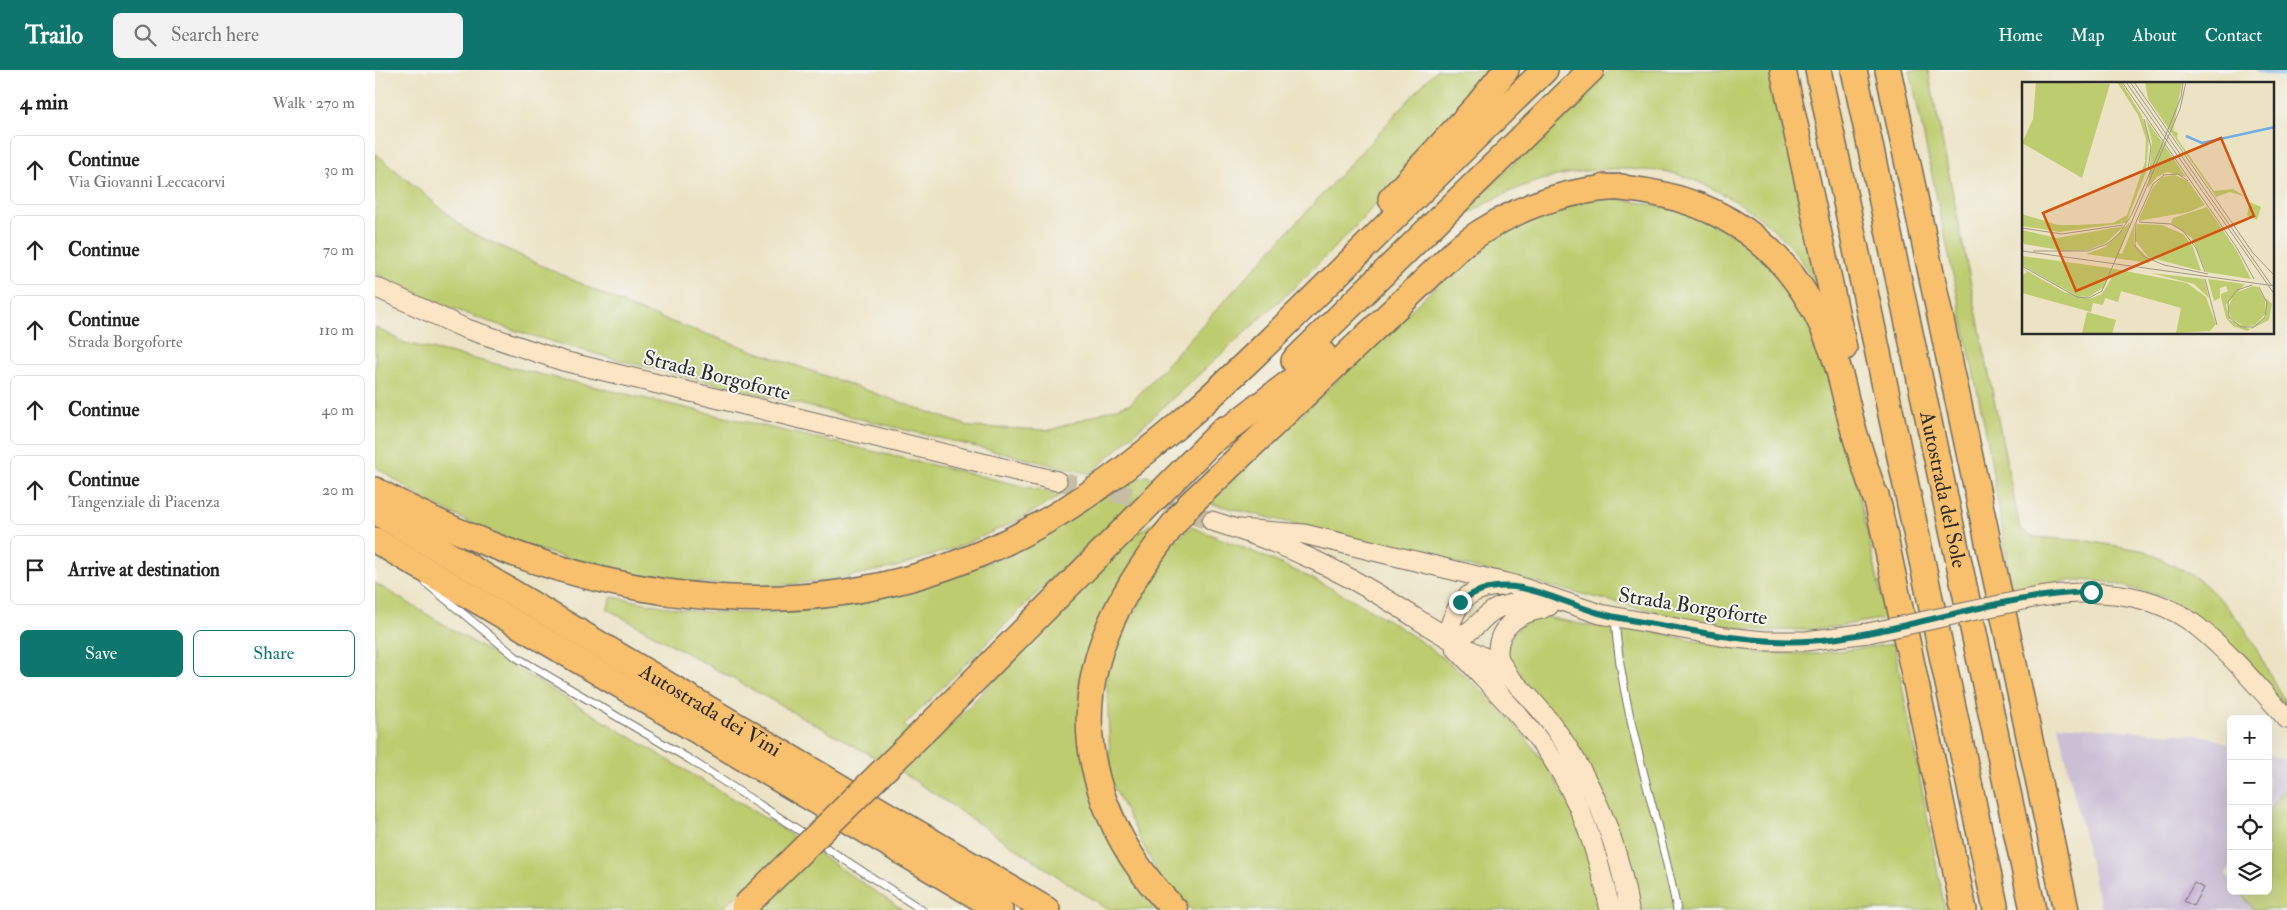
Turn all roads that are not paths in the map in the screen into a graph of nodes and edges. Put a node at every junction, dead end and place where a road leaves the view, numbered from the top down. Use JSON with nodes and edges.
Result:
{"nodes":[{"id":1,"x":1506,"y":70,"type":"edge"},
{"id":2,"x":1545,"y":70,"type":"edge"},
{"id":3,"x":1591,"y":70,"type":"edge"},
{"id":4,"x":1783,"y":70,"type":"edge"},
{"id":5,"x":1818,"y":70,"type":"edge"},
{"id":6,"x":1853,"y":70,"type":"edge"},
{"id":7,"x":1888,"y":70,"type":"edge"},
{"id":8,"x":1622,"y":187,"type":"junction"},
{"id":9,"x":375,"y":287,"type":"edge"},
{"id":10,"x":1183,"y":420,"type":"junction"},
{"id":11,"x":1213,"y":441,"type":"junction"},
{"id":12,"x":1057,"y":481,"type":"tunnel mouth"},
{"id":13,"x":375,"y":490,"type":"edge"},
{"id":14,"x":375,"y":510,"type":"edge"},
{"id":15,"x":1880,"y":510,"type":"junction"},
{"id":16,"x":1212,"y":520,"type":"tunnel mouth"},
{"id":17,"x":1239,"y":529,"type":"junction"},
{"id":18,"x":375,"y":541,"type":"edge"},
{"id":19,"x":412,"y":572,"type":"dead end"},
{"id":20,"x":419,"y":578,"type":"dead end"},
{"id":21,"x":1514,"y":585,"type":"junction"},
{"id":22,"x":1607,"y":615,"type":"junction"},
{"id":23,"x":1446,"y":637,"type":"junction"},
{"id":24,"x":1511,"y":681,"type":"junction"},
{"id":25,"x":2287,"y":719,"type":"edge"},
{"id":26,"x":742,"y":908,"type":"edge"},
{"id":27,"x":922,"y":910,"type":"edge"},
{"id":28,"x":1000,"y":910,"type":"edge"},
{"id":29,"x":1047,"y":910,"type":"edge"},
{"id":30,"x":1175,"y":910,"type":"edge"},
{"id":31,"x":1610,"y":910,"type":"edge"},
{"id":32,"x":1629,"y":910,"type":"edge"},
{"id":33,"x":1677,"y":910,"type":"edge"},
{"id":34,"x":1964,"y":910,"type":"edge"},
{"id":35,"x":1996,"y":910,"type":"edge"},
{"id":36,"x":2033,"y":910,"type":"edge"},
{"id":37,"x":2066,"y":910,"type":"edge"}],
"edges":[{"from":1,"to":10,"type":"highway"},
{"from":2,"to":10,"type":"highway"},
{"from":3,"to":11,"type":"highway"},
{"from":4,"to":15,"type":"highway"},
{"from":5,"to":35,"type":"highway","name":"Autostrada del Sole"},
{"from":6,"to":36,"type":"highway","name":"Autostrada del Sole"},
{"from":7,"to":37,"type":"highway"},
{"from":8,"to":11,"type":"highway"},
{"from":8,"to":15,"type":"highway"},
{"from":8,"to":30,"type":"highway"},
{"from":9,"to":12,"type":"main road","name":"Strada Borgoforte"},
{"from":10,"to":13,"type":"highway"},
{"from":11,"to":26,"type":"highway","bridge":true},
{"from":14,"to":29,"type":"highway","name":"Autostrada dei Vini"},
{"from":15,"to":34,"type":"highway"},
{"from":16,"to":17,"type":"main road"},
{"from":17,"to":21,"type":"main road","name":"Strada Borgoforte"},
{"from":17,"to":23,"type":"main road"},
{"from":18,"to":19,"type":"lane"},
{"from":18,"to":28,"type":"highway","name":"Autostrada dei Vini"},
{"from":20,"to":27,"type":"lane"},
{"from":21,"to":22,"type":"main road","name":"Strada Borgoforte"},
{"from":21,"to":23,"type":"main road"},
{"from":22,"to":25,"type":"main road","name":"Strada Borgoforte","bridge":true},
{"from":22,"to":33,"type":"lane"},
{"from":23,"to":24,"type":"main road"},
{"from":23,"to":24,"type":"main road"},
{"from":23,"to":31,"type":"main road"},
{"from":24,"to":32,"type":"main road"}]}
